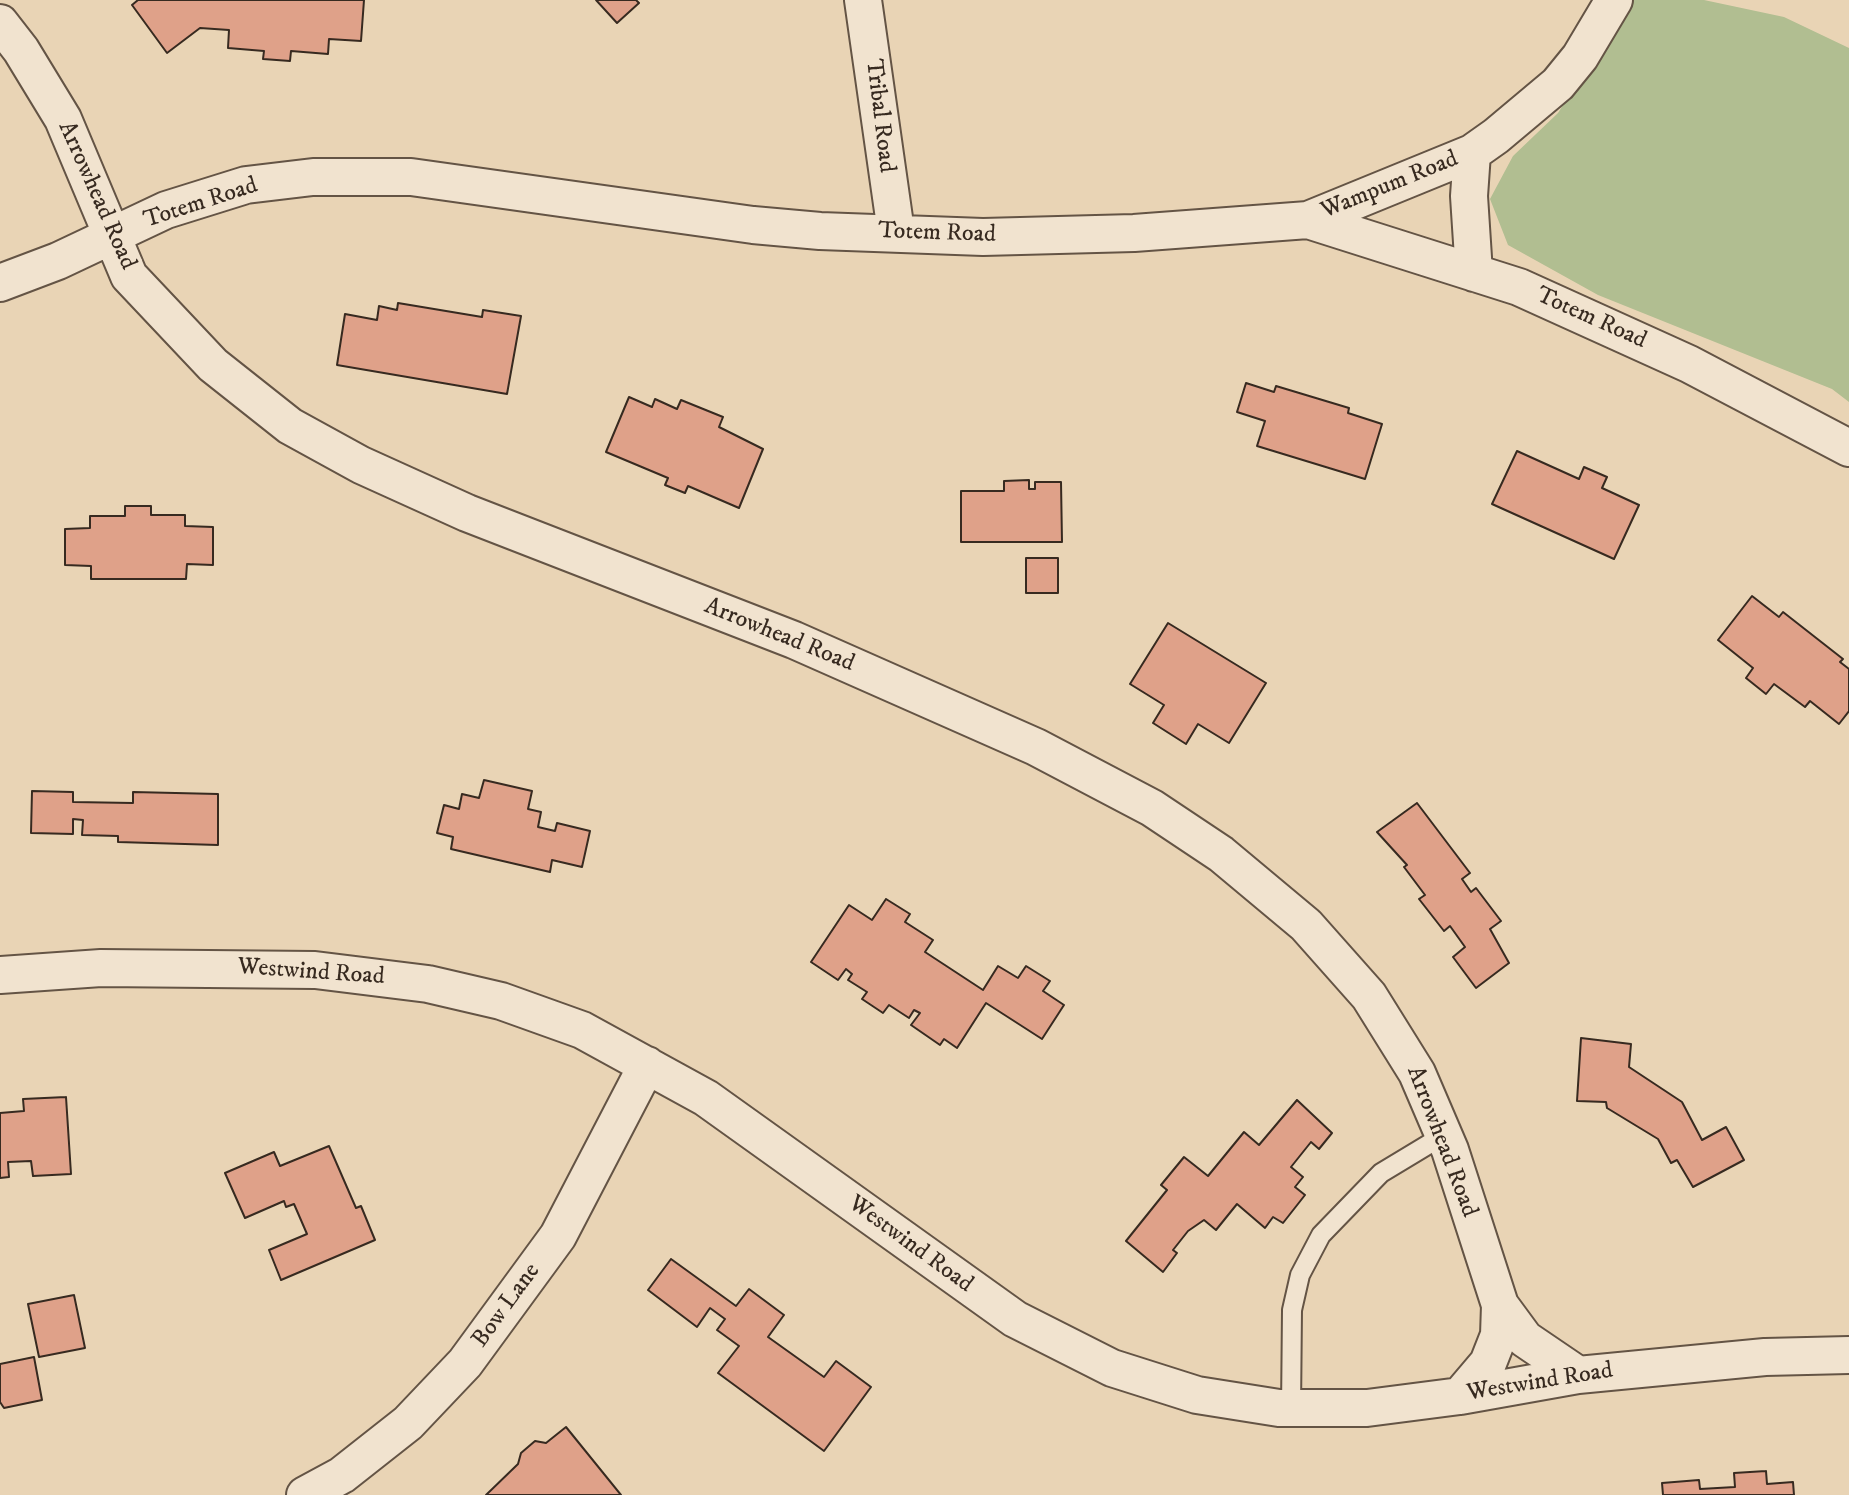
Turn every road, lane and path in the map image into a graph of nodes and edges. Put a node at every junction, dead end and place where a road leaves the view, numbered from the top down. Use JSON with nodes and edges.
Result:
{"nodes":[{"id":1,"x":863,"y":0,"type":"edge"},
{"id":2,"x":1614,"y":0,"type":"edge"},
{"id":3,"x":0,"y":23,"type":"edge"},
{"id":4,"x":1472,"y":153,"type":"junction"},
{"id":5,"x":1308,"y":220,"type":"junction"},
{"id":6,"x":896,"y":232,"type":"junction"},
{"id":7,"x":112,"y":235,"type":"junction"},
{"id":8,"x":1474,"y":273,"type":"junction"},
{"id":9,"x":0,"y":283,"type":"edge"},
{"id":10,"x":1849,"y":448,"type":"edge"},
{"id":11,"x":0,"y":975,"type":"edge"},
{"id":12,"x":647,"y":1065,"type":"junction"},
{"id":13,"x":1444,"y":1135,"type":"junction"},
{"id":14,"x":1500,"y":1305,"type":"junction"},
{"id":15,"x":1849,"y":1355,"type":"edge"},
{"id":16,"x":1578,"y":1375,"type":"junction"},
{"id":17,"x":1460,"y":1396,"type":"junction"},
{"id":18,"x":1291,"y":1409,"type":"junction"},
{"id":19,"x":305,"y":1495,"type":"edge"}],
"edges":[{"from":1,"to":6,"type":"street","name":"Tribal Road"},
{"from":2,"to":4,"type":"street","name":"Wampum Road"},
{"from":3,"to":7,"type":"street","name":"Arrowhead Road"},
{"from":4,"to":5,"type":"street","name":"Wampum Road"},
{"from":4,"to":8,"type":"street","name":"Wampum Road"},
{"from":5,"to":6,"type":"street","name":"Totem Road"},
{"from":5,"to":8,"type":"street","name":"Totem Road"},
{"from":6,"to":7,"type":"street","name":"Totem Road"},
{"from":7,"to":9,"type":"street","name":"Totem Road"},
{"from":7,"to":13,"type":"street","name":"Arrowhead Road"},
{"from":8,"to":10,"type":"street","name":"Totem Road"},
{"from":11,"to":12,"type":"street","name":"Westwind Road"},
{"from":12,"to":18,"type":"street","name":"Westwind Road"},
{"from":12,"to":19,"type":"street","name":"Bow Lane"},
{"from":13,"to":14,"type":"street","name":"Arrowhead Road"},
{"from":13,"to":18,"type":"lane"},
{"from":14,"to":16,"type":"street","name":"Arrowhead Road"},
{"from":14,"to":17,"type":"street","name":"Arrowhead Road"},
{"from":15,"to":16,"type":"street","name":"Westwind Road"},
{"from":16,"to":17,"type":"street","name":"Westwind Road"},
{"from":17,"to":18,"type":"street","name":"Westwind Road"}]}
